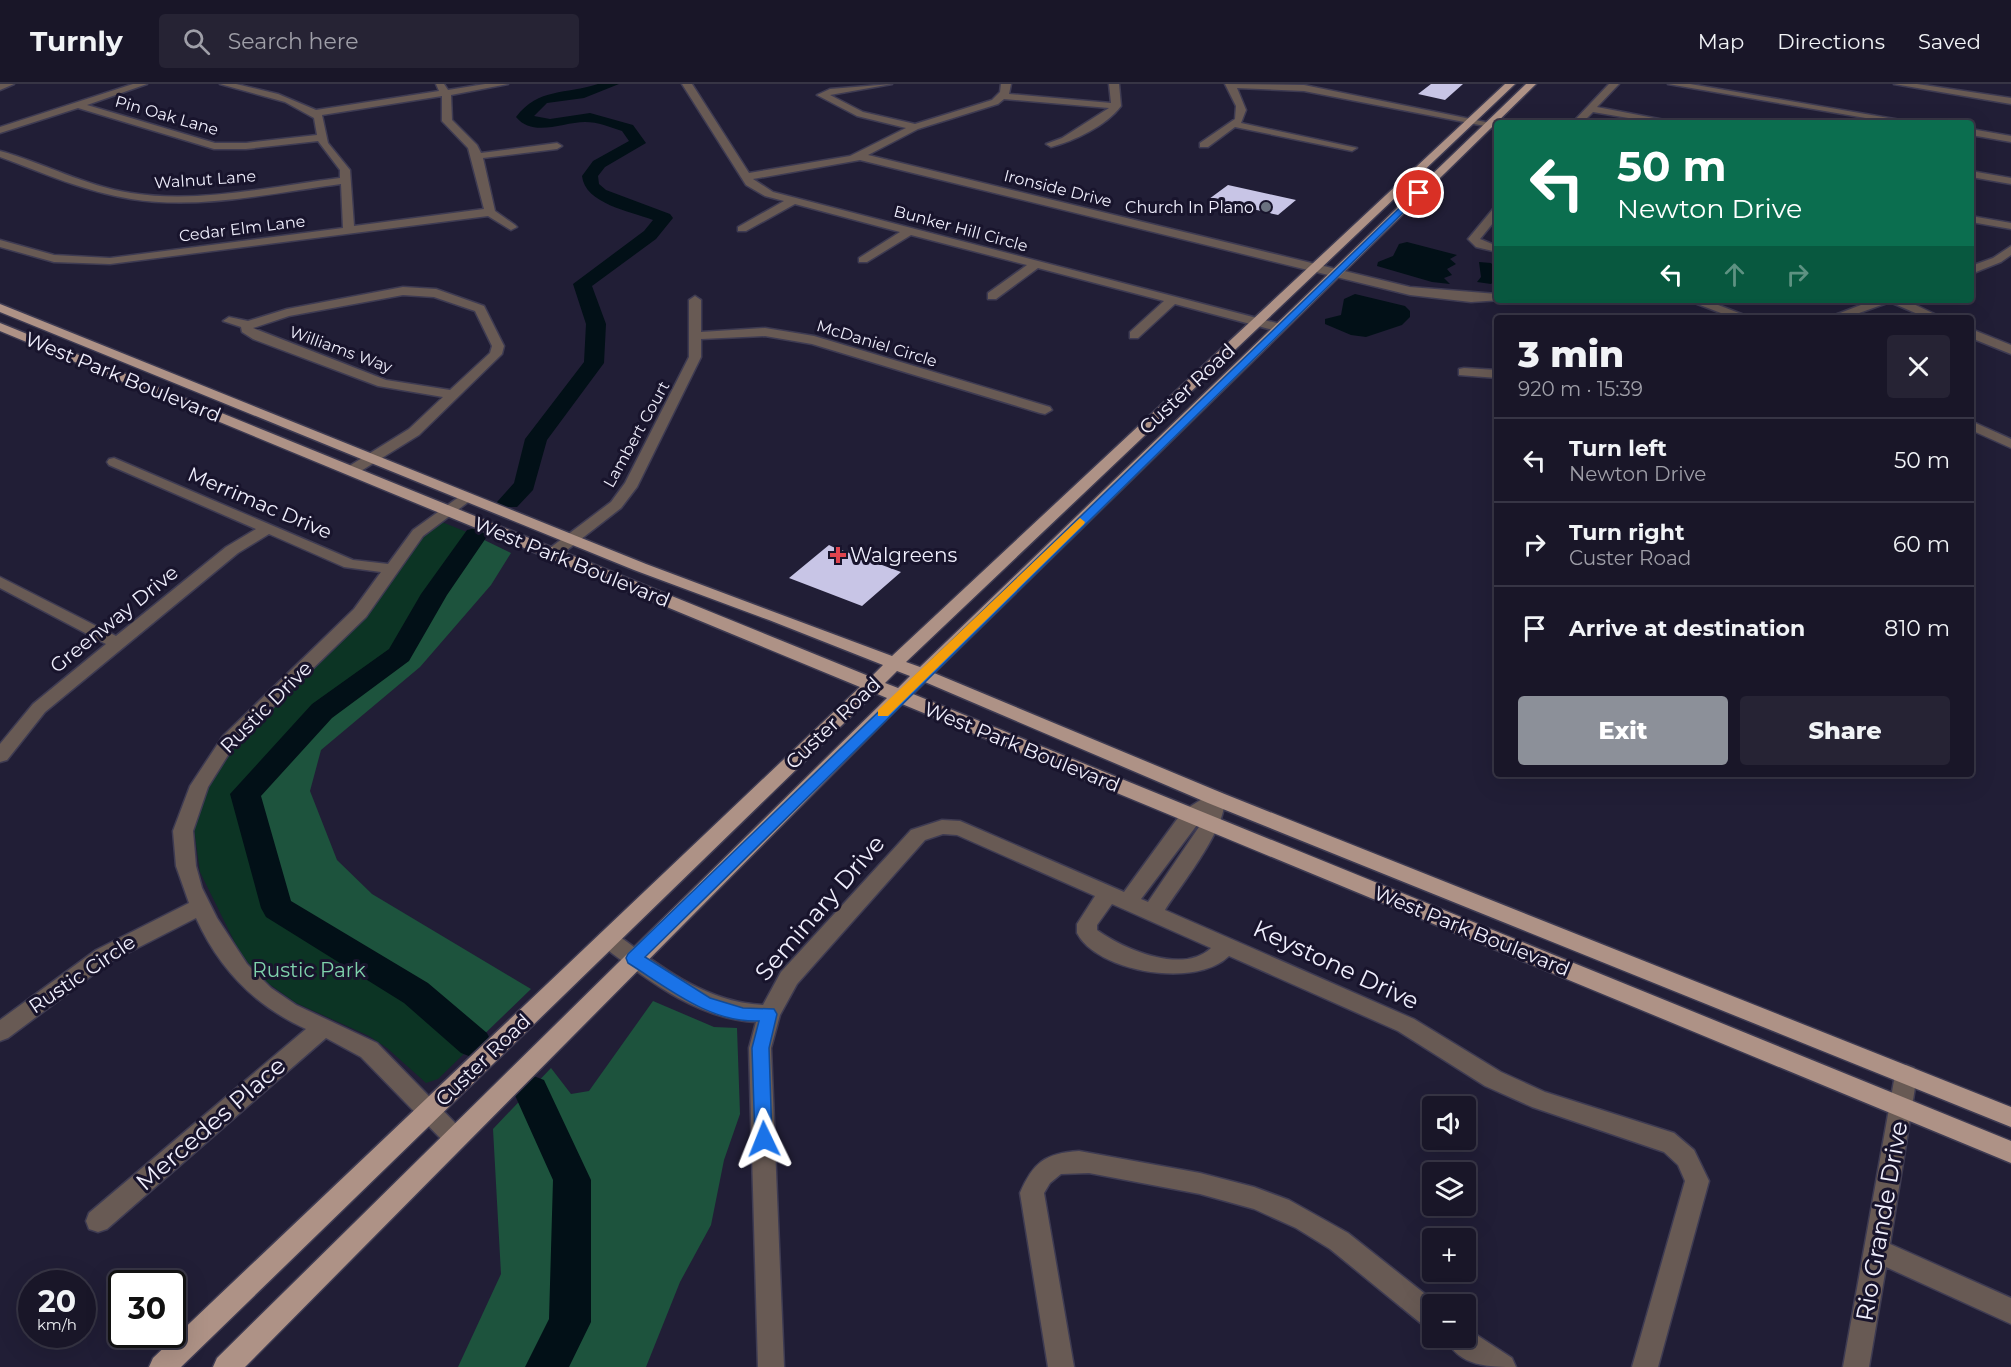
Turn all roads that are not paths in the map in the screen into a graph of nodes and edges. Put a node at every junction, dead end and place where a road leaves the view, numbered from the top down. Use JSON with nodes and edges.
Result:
{"nodes":[{"id":1,"x":142,"y":84,"type":"edge"},
{"id":2,"x":225,"y":84,"type":"edge"},
{"id":3,"x":503,"y":84,"type":"edge"},
{"id":4,"x":687,"y":84,"type":"edge"},
{"id":5,"x":887,"y":84,"type":"edge"},
{"id":6,"x":1006,"y":84,"type":"edge"},
{"id":7,"x":1114,"y":84,"type":"edge"},
{"id":8,"x":1510,"y":84,"type":"edge"},
{"id":9,"x":1531,"y":84,"type":"edge"},
{"id":10,"x":1614,"y":84,"type":"edge"},
{"id":11,"x":1673,"y":84,"type":"edge"},
{"id":12,"x":1899,"y":84,"type":"edge"},
{"id":13,"x":1230,"y":85,"type":"edge"},
{"id":14,"x":442,"y":89,"type":"edge"},
{"id":15,"x":1002,"y":96,"type":"junction"},
{"id":16,"x":2011,"y":101,"type":"edge"},
{"id":17,"x":78,"y":105,"type":"junction"},
{"id":18,"x":1116,"y":106,"type":"junction"},
{"id":19,"x":1591,"y":109,"type":"junction"},
{"id":20,"x":315,"y":112,"type":"junction"},
{"id":21,"x":1580,"y":120,"type":"edge"},
{"id":22,"x":1657,"y":120,"type":"edge"},
{"id":23,"x":1895,"y":120,"type":"edge"},
{"id":24,"x":1468,"y":123,"type":"junction"},
{"id":25,"x":1233,"y":124,"type":"junction"},
{"id":26,"x":915,"y":127,"type":"junction"},
{"id":27,"x":1486,"y":127,"type":"junction"},
{"id":28,"x":0,"y":130,"type":"edge"},
{"id":29,"x":1494,"y":131,"type":"edge"},
{"id":30,"x":1974,"y":133,"type":"edge"},
{"id":31,"x":321,"y":138,"type":"junction"},
{"id":32,"x":2011,"y":139,"type":"edge"},
{"id":33,"x":1051,"y":144,"type":"dead end"},
{"id":34,"x":1204,"y":145,"type":"dead end"},
{"id":35,"x":557,"y":146,"type":"dead end"},
{"id":36,"x":1352,"y":148,"type":"dead end"},
{"id":37,"x":0,"y":154,"type":"edge"},
{"id":38,"x":477,"y":156,"type":"junction"},
{"id":39,"x":858,"y":156,"type":"junction"},
{"id":40,"x":1974,"y":175,"type":"edge"},
{"id":41,"x":746,"y":177,"type":"junction"},
{"id":42,"x":346,"y":180,"type":"junction"},
{"id":43,"x":2011,"y":181,"type":"edge"},
{"id":44,"x":793,"y":201,"type":"junction"},
{"id":45,"x":490,"y":212,"type":"junction"},
{"id":46,"x":1494,"y":214,"type":"edge"},
{"id":47,"x":1974,"y":220,"type":"edge"},
{"id":48,"x":2011,"y":226,"type":"edge"},
{"id":49,"x":511,"y":227,"type":"dead end"},
{"id":50,"x":742,"y":229,"type":"dead end"},
{"id":51,"x":349,"y":230,"type":"junction"},
{"id":52,"x":909,"y":231,"type":"junction"},
{"id":53,"x":4,"y":248,"type":"edge"},
{"id":54,"x":1494,"y":248,"type":"edge"},
{"id":55,"x":2011,"y":249,"type":"edge"},
{"id":56,"x":863,"y":260,"type":"dead end"},
{"id":57,"x":1036,"y":264,"type":"junction"},
{"id":58,"x":1315,"y":268,"type":"junction"},
{"id":59,"x":1974,"y":268,"type":"edge"},
{"id":60,"x":1337,"y":274,"type":"junction"},
{"id":61,"x":992,"y":296,"type":"dead end"},
{"id":62,"x":1494,"y":298,"type":"edge"},
{"id":63,"x":695,"y":300,"type":"dead end"},
{"id":64,"x":1173,"y":300,"type":"junction"},
{"id":65,"x":1702,"y":303,"type":"edge"},
{"id":66,"x":1877,"y":303,"type":"edge"},
{"id":67,"x":1902,"y":303,"type":"edge"},
{"id":68,"x":0,"y":308,"type":"edge"},
{"id":69,"x":1737,"y":315,"type":"edge"},
{"id":70,"x":1842,"y":315,"type":"edge"},
{"id":71,"x":1930,"y":315,"type":"edge"},
{"id":72,"x":229,"y":321,"type":"dead end"},
{"id":73,"x":1258,"y":322,"type":"junction"},
{"id":74,"x":249,"y":325,"type":"junction"},
{"id":75,"x":0,"y":327,"type":"edge"},
{"id":76,"x":1280,"y":328,"type":"junction"},
{"id":77,"x":1974,"y":334,"type":"edge"},
{"id":78,"x":1134,"y":335,"type":"dead end"},
{"id":79,"x":696,"y":336,"type":"junction"},
{"id":80,"x":2011,"y":350,"type":"edge"},
{"id":81,"x":1464,"y":372,"type":"dead end"},
{"id":82,"x":1494,"y":374,"type":"edge"},
{"id":83,"x":453,"y":395,"type":"junction"},
{"id":84,"x":1045,"y":410,"type":"dead end"},
{"id":85,"x":1974,"y":426,"type":"edge"},
{"id":86,"x":2011,"y":444,"type":"edge"},
{"id":87,"x":373,"y":459,"type":"junction"},
{"id":88,"x":114,"y":462,"type":"dead end"},
{"id":89,"x":351,"y":471,"type":"junction"},
{"id":90,"x":468,"y":497,"type":"junction"},
{"id":91,"x":446,"y":511,"type":"junction"},
{"id":92,"x":267,"y":529,"type":"junction"},
{"id":93,"x":574,"y":540,"type":"junction"},
{"id":94,"x":552,"y":555,"type":"junction"},
{"id":95,"x":392,"y":569,"type":"junction"},
{"id":96,"x":0,"y":582,"type":"edge"},
{"id":97,"x":688,"y":585,"type":"junction"},
{"id":98,"x":667,"y":601,"type":"junction"},
{"id":99,"x":117,"y":643,"type":"junction"},
{"id":100,"x":895,"y":664,"type":"junction"},
{"id":101,"x":922,"y":675,"type":"junction"},
{"id":102,"x":872,"y":686,"type":"junction"},
{"id":103,"x":899,"y":697,"type":"junction"},
{"id":104,"x":0,"y":756,"type":"edge"},
{"id":105,"x":1215,"y":798,"type":"junction"},
{"id":106,"x":1190,"y":816,"type":"junction"},
{"id":107,"x":1211,"y":825,"type":"junction"},
{"id":108,"x":942,"y":827,"type":"joint"},
{"id":109,"x":1118,"y":897,"type":"junction"},
{"id":110,"x":200,"y":906,"type":"junction"},
{"id":111,"x":1152,"y":912,"type":"junction"},
{"id":112,"x":608,"y":939,"type":"junction"},
{"id":113,"x":1227,"y":945,"type":"junction"},
{"id":114,"x":1584,"y":945,"type":"junction"},
{"id":115,"x":634,"y":958,"type":"junction"},
{"id":116,"x":1574,"y":972,"type":"junction"},
{"id":117,"x":769,"y":1014,"type":"junction"},
{"id":118,"x":324,"y":1027,"type":"junction"},
{"id":119,"x":0,"y":1032,"type":"edge"},
{"id":120,"x":1906,"y":1075,"type":"junction"},
{"id":121,"x":1902,"y":1108,"type":"junction"},
{"id":122,"x":429,"y":1113,"type":"junction"},
{"id":123,"x":2011,"y":1117,"type":"edge"},
{"id":124,"x":454,"y":1137,"type":"junction"},
{"id":125,"x":2011,"y":1152,"type":"edge"},
{"id":126,"x":98,"y":1221,"type":"dead end"},
{"id":127,"x":1878,"y":1251,"type":"junction"},
{"id":128,"x":1422,"y":1308,"type":"edge"},
{"id":129,"x":2011,"y":1311,"type":"edge"},
{"id":130,"x":1474,"y":1348,"type":"edge"},
{"id":131,"x":162,"y":1367,"type":"edge"},
{"id":132,"x":225,"y":1367,"type":"edge"},
{"id":133,"x":771,"y":1367,"type":"edge"},
{"id":134,"x":1061,"y":1367,"type":"edge"},
{"id":135,"x":1503,"y":1367,"type":"edge"},
{"id":136,"x":1645,"y":1367,"type":"edge"},
{"id":137,"x":1856,"y":1367,"type":"edge"}],
"edges":[{"from":1,"to":17,"type":"street"},
{"from":2,"to":20,"type":"street"},
{"from":3,"to":14,"type":"street"},
{"from":4,"to":41,"type":"street","name":"Bunker Hill Circle"},
{"from":5,"to":26,"type":"street"},
{"from":6,"to":15,"type":"street"},
{"from":7,"to":18,"type":"street"},
{"from":8,"to":24,"type":"main road","name":"Custer Road"},
{"from":9,"to":27,"type":"main road","name":"Custer Road"},
{"from":10,"to":19,"type":"street"},
{"from":11,"to":23,"type":"street"},
{"from":12,"to":16,"type":"street"},
{"from":13,"to":24,"type":"street"},
{"from":13,"to":25,"type":"street"},
{"from":14,"to":20,"type":"street"},
{"from":14,"to":38,"type":"street"},
{"from":15,"to":18,"type":"street"},
{"from":15,"to":26,"type":"street"},
{"from":17,"to":28,"type":"street"},
{"from":17,"to":31,"type":"street","name":"Pin Oak Lane"},
{"from":18,"to":33,"type":"street"},
{"from":19,"to":21,"type":"street"},
{"from":19,"to":22,"type":"street"},
{"from":20,"to":31,"type":"street"},
{"from":24,"to":27,"type":"street"},
{"from":24,"to":58,"type":"main road","name":"Custer Road"},
{"from":25,"to":34,"type":"street"},
{"from":25,"to":36,"type":"street"},
{"from":26,"to":39,"type":"street"},
{"from":27,"to":29,"type":"street"},
{"from":27,"to":60,"type":"main road","name":"Custer Road"},
{"from":30,"to":32,"type":"street"},
{"from":31,"to":42,"type":"street"},
{"from":35,"to":38,"type":"street"},
{"from":37,"to":42,"type":"street","name":"Walnut Lane"},
{"from":38,"to":45,"type":"street"},
{"from":39,"to":41,"type":"street"},
{"from":39,"to":58,"type":"street","name":"Ironside Drive"},
{"from":40,"to":43,"type":"street"},
{"from":41,"to":44,"type":"street","name":"Bunker Hill Circle"},
{"from":42,"to":51,"type":"street"},
{"from":44,"to":50,"type":"street"},
{"from":44,"to":52,"type":"street","name":"Bunker Hill Circle"},
{"from":45,"to":49,"type":"street"},
{"from":45,"to":51,"type":"street","name":"Cedar Elm Lane"},
{"from":46,"to":54,"type":"street"},
{"from":47,"to":48,"type":"street"},
{"from":51,"to":53,"type":"street","name":"Cedar Elm Lane"},
{"from":52,"to":56,"type":"street"},
{"from":52,"to":57,"type":"street","name":"Bunker Hill Circle"},
{"from":55,"to":59,"type":"street"},
{"from":57,"to":61,"type":"street"},
{"from":57,"to":64,"type":"street","name":"Bunker Hill Circle"},
{"from":58,"to":60,"type":"street","name":"Ironside Drive"},
{"from":58,"to":73,"type":"main road","name":"Custer Road"},
{"from":60,"to":62,"type":"street","name":"Ironside Drive"},
{"from":60,"to":76,"type":"main road","name":"Custer Road"},
{"from":63,"to":79,"type":"street","name":"Lambert Court"},
{"from":64,"to":73,"type":"street","name":"Bunker Hill Circle"},
{"from":64,"to":78,"type":"street"},
{"from":65,"to":69,"type":"street"},
{"from":66,"to":70,"type":"street"},
{"from":67,"to":71,"type":"street"},
{"from":68,"to":87,"type":"main road","name":"West Park Boulevard"},
{"from":72,"to":74,"type":"street","name":"Williams Way"},
{"from":73,"to":76,"type":"street","name":"Bunker Hill Circle"},
{"from":73,"to":100,"type":"main road","name":"Custer Road"},
{"from":74,"to":83,"type":"street","name":"Williams Way"},
{"from":74,"to":83,"type":"street"},
{"from":75,"to":89,"type":"main road","name":"West Park Boulevard"},
{"from":76,"to":101,"type":"main road","name":"Custer Road"},
{"from":77,"to":80,"type":"street"},
{"from":79,"to":84,"type":"street","name":"McDaniel Circle"},
{"from":79,"to":93,"type":"street","name":"Lambert Court"},
{"from":81,"to":82,"type":"street"},
{"from":83,"to":87,"type":"street"},
{"from":85,"to":86,"type":"street"},
{"from":87,"to":89,"type":"street"},
{"from":87,"to":90,"type":"main road","name":"West Park Boulevard"},
{"from":88,"to":92,"type":"street","name":"Merrimac Drive"},
{"from":89,"to":91,"type":"main road","name":"West Park Boulevard"},
{"from":90,"to":91,"type":"street","name":"Rustic Drive"},
{"from":90,"to":93,"type":"main road","name":"West Park Boulevard"},
{"from":91,"to":94,"type":"main road","name":"West Park Boulevard"},
{"from":91,"to":95,"type":"street","name":"Rustic Drive"},
{"from":92,"to":95,"type":"street","name":"Merrimac Drive"},
{"from":92,"to":99,"type":"street","name":"Greenway Drive"},
{"from":93,"to":94,"type":"street","name":"Lambert Court"},
{"from":93,"to":97,"type":"main road","name":"West Park Boulevard"},
{"from":94,"to":98,"type":"main road","name":"West Park Boulevard"},
{"from":95,"to":110,"type":"street","name":"Rustic Drive"},
{"from":96,"to":99,"type":"street"},
{"from":97,"to":98,"type":"main road"},
{"from":97,"to":100,"type":"main road","name":"West Park Boulevard"},
{"from":98,"to":102,"type":"main road","name":"West Park Boulevard"},
{"from":99,"to":104,"type":"street","name":"Greenway Drive"},
{"from":100,"to":101,"type":"main road","name":"West Park Boulevard"},
{"from":100,"to":102,"type":"main road","name":"Custer Road"},
{"from":101,"to":103,"type":"main road","name":"Custer Road"},
{"from":101,"to":105,"type":"main road","name":"West Park Boulevard"},
{"from":102,"to":103,"type":"main road","name":"West Park Boulevard"},
{"from":102,"to":112,"type":"main road","name":"Custer Road"},
{"from":103,"to":106,"type":"main road","name":"West Park Boulevard"},
{"from":103,"to":115,"type":"main road","name":"Custer Road"},
{"from":105,"to":106,"type":"street"},
{"from":105,"to":107,"type":"street"},
{"from":105,"to":114,"type":"main road","name":"West Park Boulevard"},
{"from":106,"to":107,"type":"main road","name":"West Park Boulevard"},
{"from":106,"to":109,"type":"street"},
{"from":107,"to":111,"type":"street"},
{"from":107,"to":116,"type":"main road","name":"West Park Boulevard"},
{"from":108,"to":109,"type":"street","name":"Keystone Drive"},
{"from":108,"to":117,"type":"street","name":"Seminary Drive"},
{"from":109,"to":111,"type":"street","name":"Keystone Drive"},
{"from":109,"to":113,"type":"street"},
{"from":110,"to":118,"type":"street","name":"Rustic Drive"},
{"from":110,"to":119,"type":"street","name":"Rustic Circle"},
{"from":111,"to":113,"type":"street","name":"Keystone Drive"},
{"from":112,"to":115,"type":"street"},
{"from":112,"to":122,"type":"main road","name":"Custer Road"},
{"from":113,"to":136,"type":"street","name":"Keystone Drive"},
{"from":114,"to":116,"type":"main road"},
{"from":114,"to":120,"type":"main road","name":"West Park Boulevard"},
{"from":115,"to":117,"type":"street"},
{"from":115,"to":124,"type":"main road","name":"Custer Road"},
{"from":116,"to":121,"type":"main road","name":"West Park Boulevard"},
{"from":117,"to":133,"type":"street","name":"Seminary Drive"},
{"from":118,"to":122,"type":"street","name":"Rustic Drive"},
{"from":118,"to":126,"type":"street","name":"Mercedes Place"},
{"from":120,"to":121,"type":"street","name":"Rio Grande Drive"},
{"from":120,"to":123,"type":"main road","name":"West Park Boulevard"},
{"from":121,"to":125,"type":"main road","name":"West Park Boulevard"},
{"from":121,"to":127,"type":"street","name":"Rio Grande Drive"},
{"from":122,"to":124,"type":"street","name":"Rustic Drive"},
{"from":122,"to":131,"type":"main road","name":"Custer Road"},
{"from":124,"to":132,"type":"main road","name":"Custer Road"},
{"from":127,"to":129,"type":"street"},
{"from":127,"to":137,"type":"street","name":"Rio Grande Drive"},
{"from":128,"to":134,"type":"street"},
{"from":130,"to":135,"type":"street"}]}
